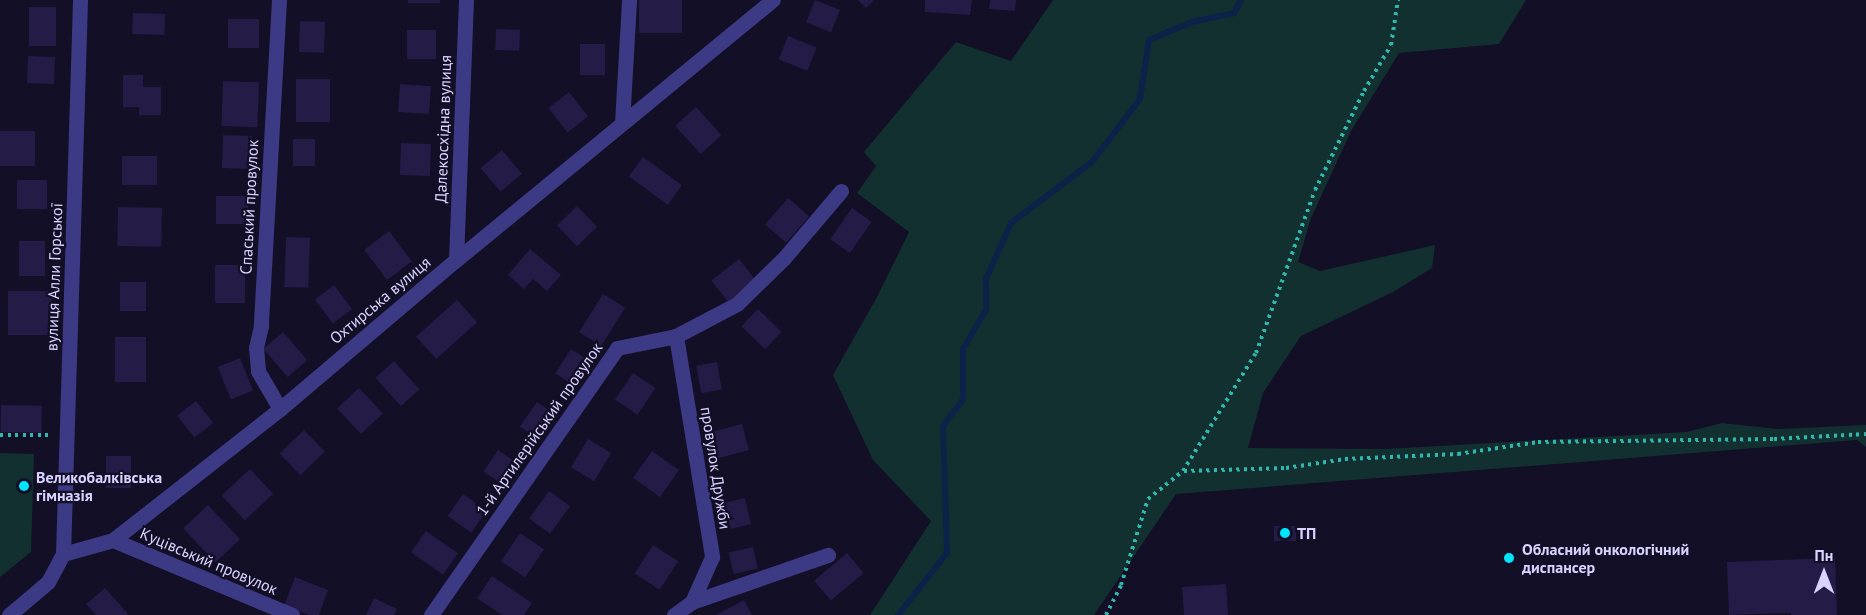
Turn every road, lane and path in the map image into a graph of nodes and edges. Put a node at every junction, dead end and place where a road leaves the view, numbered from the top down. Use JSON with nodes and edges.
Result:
{"nodes":[{"id":1,"x":80,"y":0,"type":"edge"},
{"id":2,"x":279,"y":0,"type":"edge"},
{"id":3,"x":466,"y":0,"type":"edge"},
{"id":4,"x":629,"y":0,"type":"edge"},
{"id":5,"x":773,"y":0,"type":"edge"},
{"id":6,"x":1398,"y":0,"type":"edge"},
{"id":7,"x":622,"y":123,"type":"junction"},
{"id":8,"x":841,"y":191,"type":"dead end"},
{"id":9,"x":456,"y":260,"type":"junction"},
{"id":10,"x":676,"y":336,"type":"junction"},
{"id":11,"x":280,"y":409,"type":"junction"},
{"id":12,"x":1866,"y":434,"type":"edge"},
{"id":13,"x":0,"y":435,"type":"edge"},
{"id":14,"x":57,"y":435,"type":"dead end"},
{"id":15,"x":1183,"y":471,"type":"junction"},
{"id":16,"x":113,"y":540,"type":"junction"},
{"id":17,"x":63,"y":554,"type":"junction"},
{"id":18,"x":828,"y":555,"type":"dead end"},
{"id":19,"x":692,"y":602,"type":"junction"},
{"id":20,"x":9,"y":615,"type":"edge"},
{"id":21,"x":292,"y":615,"type":"edge"},
{"id":22,"x":430,"y":615,"type":"edge"},
{"id":23,"x":674,"y":615,"type":"edge"},
{"id":24,"x":1106,"y":615,"type":"edge"}],
"edges":[{"from":1,"to":17,"type":"street","name":"вулиця Алли Горської"},
{"from":2,"to":11,"type":"street","name":"Спаський провулок"},
{"from":3,"to":9,"type":"street","name":"Далекосхідна вулиця"},
{"from":4,"to":7,"type":"street"},
{"from":5,"to":7,"type":"street","name":"Охтирська вулиця"},
{"from":6,"to":15,"type":"path"},
{"from":7,"to":9,"type":"street","name":"Охтирська вулиця"},
{"from":8,"to":10,"type":"street","name":"1-й Артилерійський провулок"},
{"from":9,"to":11,"type":"street","name":"Охтирська вулиця"},
{"from":10,"to":19,"type":"street","name":"провулок Дружби"},
{"from":10,"to":22,"type":"street","name":"1-й Артилерійський провулок"},
{"from":11,"to":16,"type":"street","name":"Охтирська вулиця"},
{"from":12,"to":15,"type":"path"},
{"from":13,"to":14,"type":"path"},
{"from":15,"to":24,"type":"path"},
{"from":16,"to":17,"type":"street","name":"Охтирська вулиця"},
{"from":16,"to":21,"type":"street","name":"Куцівський провулок"},
{"from":17,"to":20,"type":"street"},
{"from":18,"to":19,"type":"street"},
{"from":19,"to":23,"type":"street"}]}
